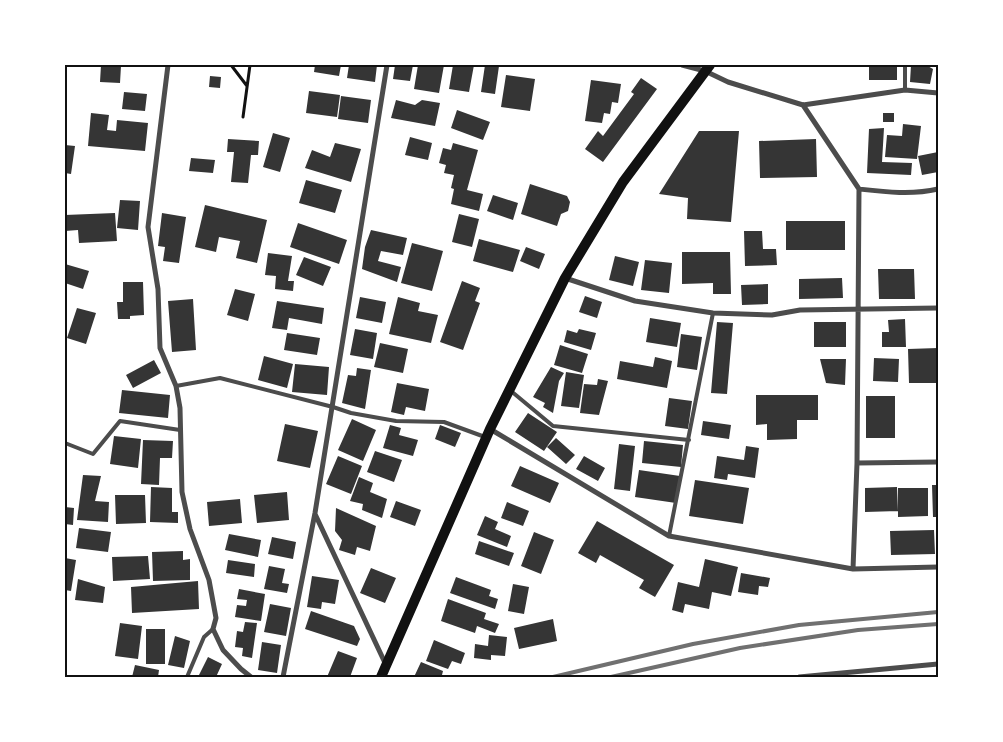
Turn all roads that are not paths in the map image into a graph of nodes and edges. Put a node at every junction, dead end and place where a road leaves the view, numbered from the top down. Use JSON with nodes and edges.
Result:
{"nodes":[{"id":1,"x":168,"y":65,"type":"edge"},
{"id":2,"x":387,"y":65,"type":"edge"},
{"id":3,"x":682,"y":65,"type":"edge"},
{"id":4,"x":905,"y":65,"type":"edge"},
{"id":5,"x":708,"y":68,"type":"edge"},
{"id":6,"x":905,"y":90,"type":"junction"},
{"id":7,"x":938,"y":93,"type":"edge"},
{"id":8,"x":803,"y":105,"type":"junction"},
{"id":9,"x":859,"y":189,"type":"junction"},
{"id":10,"x":938,"y":189,"type":"edge"},
{"id":11,"x":565,"y":278,"type":"junction"},
{"id":12,"x":938,"y":308,"type":"edge"},
{"id":13,"x":858,"y":309,"type":"junction"},
{"id":14,"x":713,"y":314,"type":"junction"},
{"id":15,"x":176,"y":386,"type":"junction"},
{"id":16,"x":510,"y":390,"type":"junction"},
{"id":17,"x":332,"y":407,"type":"junction"},
{"id":18,"x":180,"y":430,"type":"junction"},
{"id":19,"x":489,"y":434,"type":"junction"},
{"id":20,"x":689,"y":440,"type":"junction"},
{"id":21,"x":65,"y":443,"type":"edge"},
{"id":22,"x":938,"y":462,"type":"edge"},
{"id":23,"x":857,"y":463,"type":"junction"},
{"id":24,"x":315,"y":513,"type":"junction"},
{"id":25,"x":669,"y":536,"type":"junction"},
{"id":26,"x":938,"y":567,"type":"edge"},
{"id":27,"x":853,"y":569,"type":"junction"},
{"id":28,"x":213,"y":629,"type":"junction"},
{"id":29,"x":938,"y":664,"type":"edge"},
{"id":30,"x":386,"y":666,"type":"junction"},
{"id":31,"x":187,"y":677,"type":"edge"},
{"id":32,"x":251,"y":677,"type":"edge"},
{"id":33,"x":283,"y":677,"type":"edge"},
{"id":34,"x":382,"y":677,"type":"edge"},
{"id":35,"x":799,"y":677,"type":"edge"}],
"edges":[{"from":1,"to":15,"type":"street"},
{"from":2,"to":17,"type":"street"},
{"from":3,"to":5,"type":"street"},
{"from":4,"to":6,"type":"lane"},
{"from":5,"to":8,"type":"street"},
{"from":5,"to":11,"type":"main road"},
{"from":6,"to":7,"type":"street"},
{"from":6,"to":8,"type":"street"},
{"from":8,"to":9,"type":"street"},
{"from":9,"to":10,"type":"street"},
{"from":9,"to":13,"type":"street"},
{"from":11,"to":14,"type":"street"},
{"from":11,"to":16,"type":"main road"},
{"from":12,"to":13,"type":"street"},
{"from":13,"to":14,"type":"street"},
{"from":13,"to":23,"type":"street"},
{"from":14,"to":20,"type":"lane"},
{"from":15,"to":17,"type":"lane"},
{"from":15,"to":18,"type":"street"},
{"from":16,"to":19,"type":"main road"},
{"from":16,"to":20,"type":"lane"},
{"from":17,"to":19,"type":"lane"},
{"from":17,"to":24,"type":"street"},
{"from":18,"to":21,"type":"lane"},
{"from":18,"to":28,"type":"street"},
{"from":19,"to":25,"type":"street"},
{"from":19,"to":30,"type":"main road"},
{"from":20,"to":25,"type":"lane"},
{"from":22,"to":23,"type":"street"},
{"from":23,"to":27,"type":"street"},
{"from":24,"to":30,"type":"street"},
{"from":24,"to":33,"type":"street"},
{"from":25,"to":27,"type":"street"},
{"from":26,"to":27,"type":"street"},
{"from":28,"to":31,"type":"lane"},
{"from":28,"to":32,"type":"street"},
{"from":29,"to":35,"type":"street"},
{"from":30,"to":34,"type":"main road"}]}
